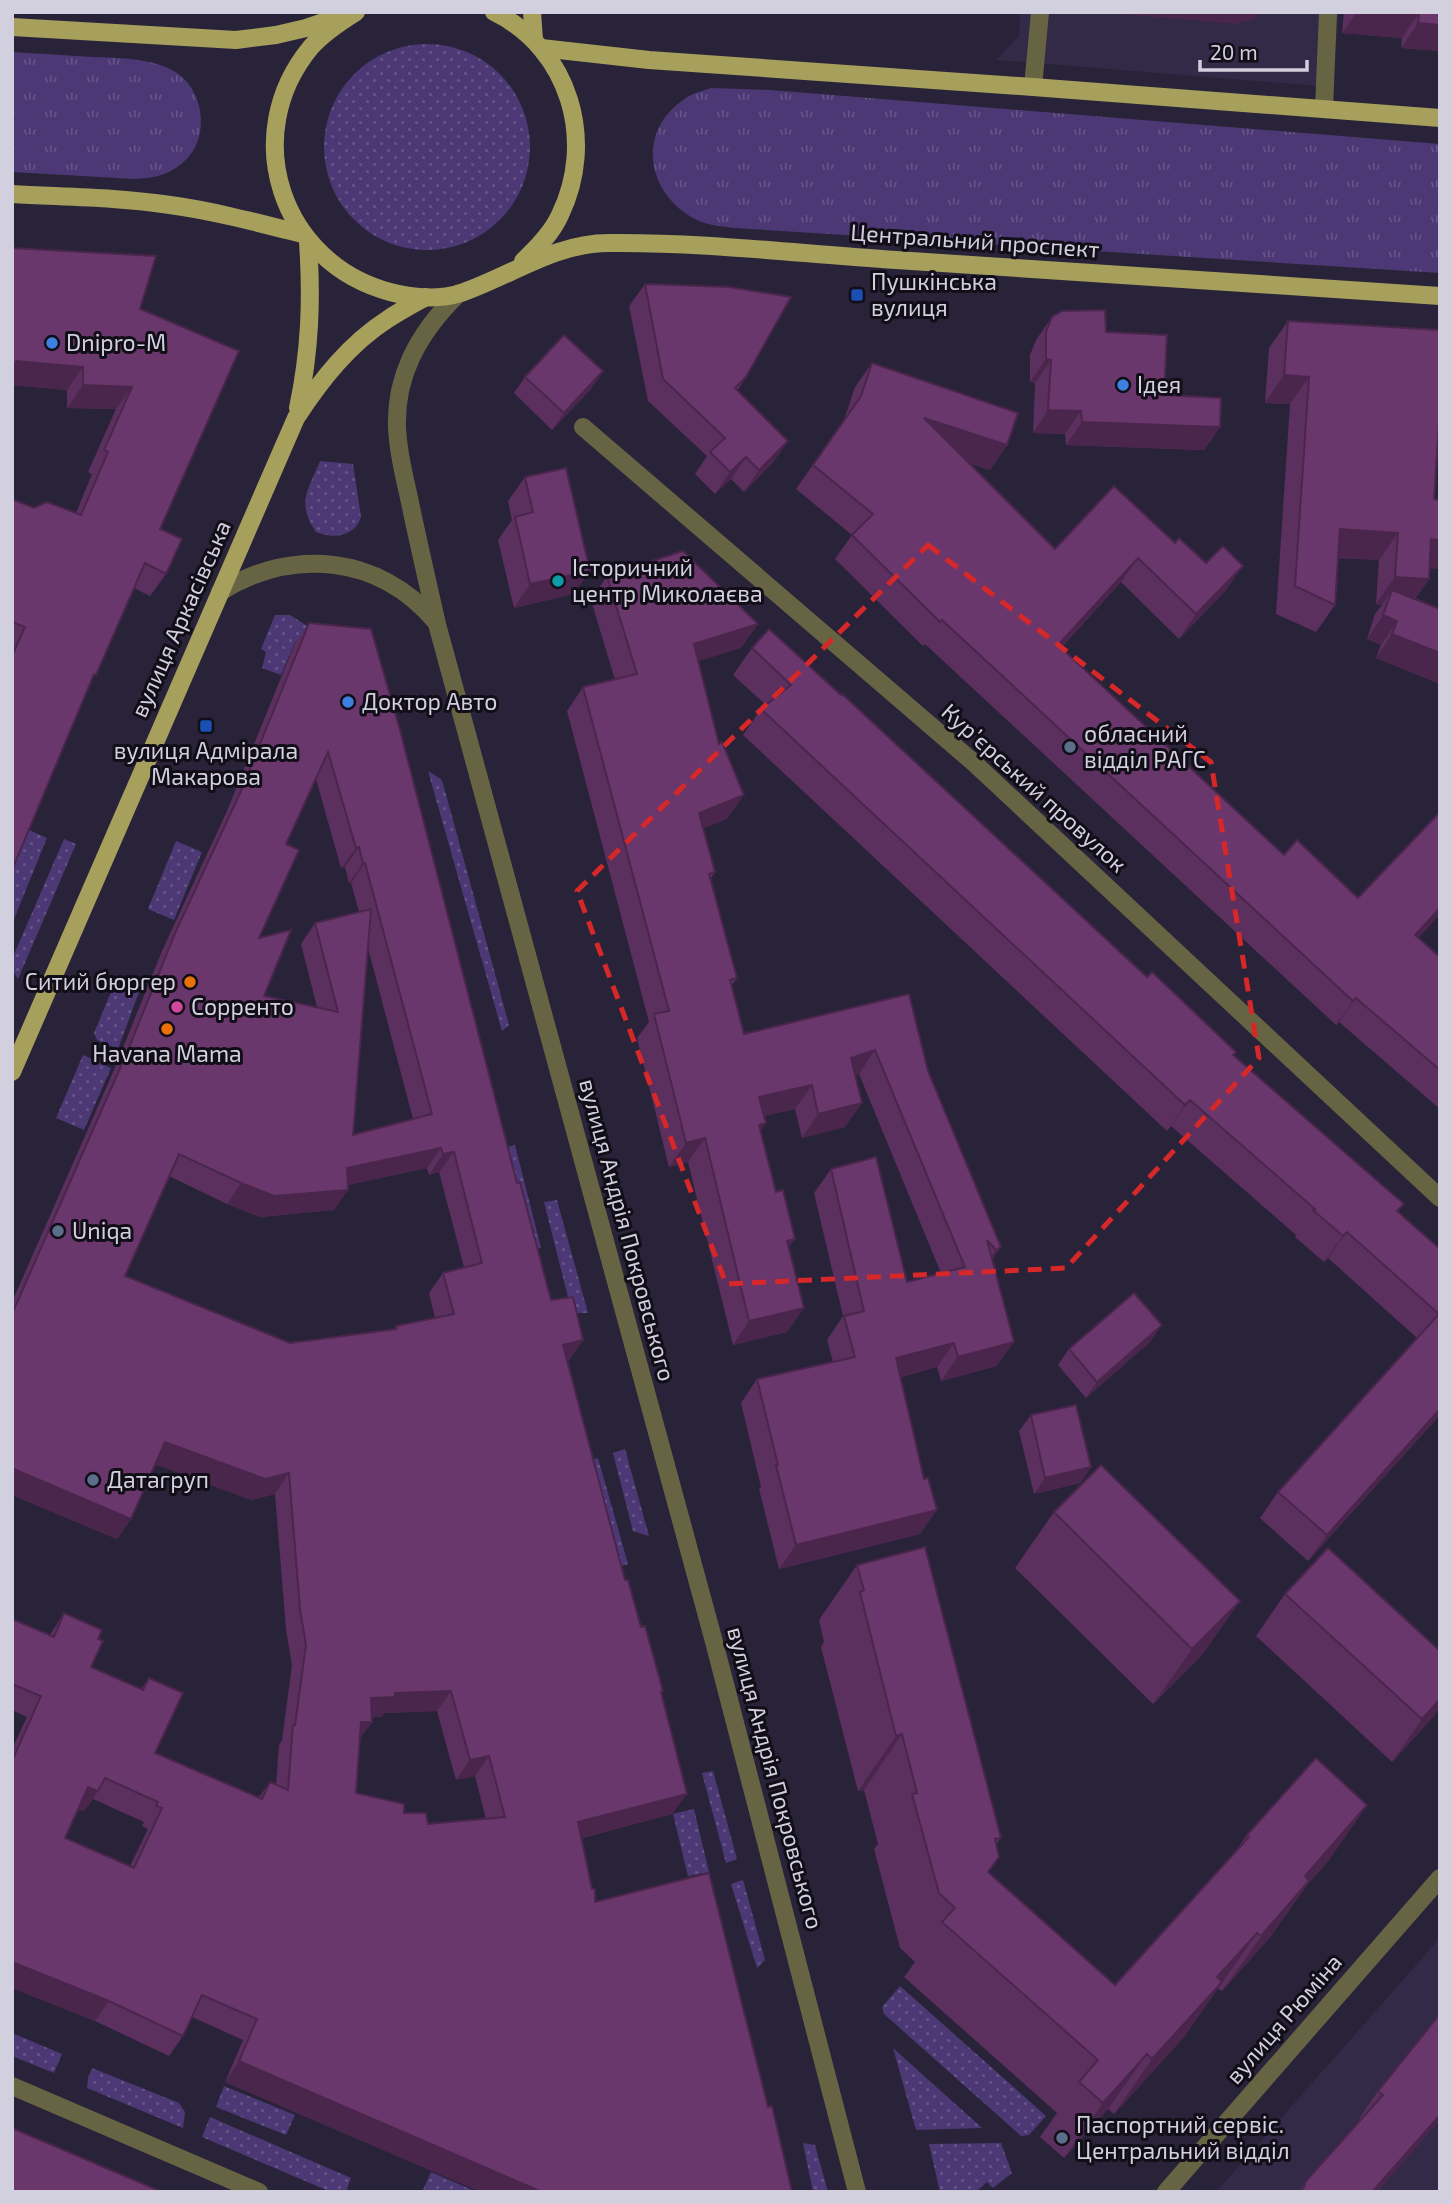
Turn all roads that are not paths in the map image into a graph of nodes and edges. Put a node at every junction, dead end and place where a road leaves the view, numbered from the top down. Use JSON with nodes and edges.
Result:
{"nodes":[{"id":1,"x":354,"y":12,"type":"edge"},
{"id":2,"x":494,"y":12,"type":"edge"},
{"id":3,"x":532,"y":12,"type":"edge"},
{"id":4,"x":1040,"y":12,"type":"edge"},
{"id":5,"x":1328,"y":12,"type":"edge"},
{"id":6,"x":12,"y":27,"type":"edge"},
{"id":7,"x":537,"y":44,"type":"junction"},
{"id":8,"x":1033,"y":86,"type":"junction"},
{"id":9,"x":1324,"y":109,"type":"junction"},
{"id":10,"x":1440,"y":118,"type":"edge"},
{"id":11,"x":12,"y":194,"type":"edge"},
{"id":12,"x":305,"y":238,"type":"junction"},
{"id":13,"x":511,"y":271,"type":"junction"},
{"id":14,"x":459,"y":293,"type":"junction"},
{"id":15,"x":1440,"y":296,"type":"edge"},
{"id":16,"x":426,"y":297,"type":"junction"},
{"id":17,"x":296,"y":418,"type":"junction"},
{"id":18,"x":583,"y":427,"type":"dead end"},
{"id":19,"x":220,"y":593,"type":"junction"},
{"id":20,"x":437,"y":624,"type":"junction"},
{"id":21,"x":12,"y":1072,"type":"edge"},
{"id":22,"x":1440,"y":1198,"type":"edge"},
{"id":23,"x":1440,"y":1878,"type":"edge"},
{"id":24,"x":12,"y":2086,"type":"edge"},
{"id":25,"x":259,"y":2192,"type":"edge"},
{"id":26,"x":857,"y":2192,"type":"edge"},
{"id":27,"x":1166,"y":2192,"type":"edge"}],
"edges":[{"from":1,"to":6,"type":"main road"},
{"from":1,"to":12,"type":"main road","name":"вулиця Аркасівська"},
{"from":2,"to":7,"type":"main road"},
{"from":3,"to":7,"type":"main road"},
{"from":4,"to":8,"type":"street"},
{"from":5,"to":9,"type":"street"},
{"from":7,"to":8,"type":"main road"},
{"from":7,"to":13,"type":"main road"},
{"from":8,"to":9,"type":"main road"},
{"from":9,"to":10,"type":"main road"},
{"from":11,"to":12,"type":"main road"},
{"from":12,"to":16,"type":"main road"},
{"from":12,"to":17,"type":"main road","name":"вулиця Аркасівська"},
{"from":13,"to":14,"type":"main road","name":"Центральний проспект"},
{"from":13,"to":15,"type":"main road","name":"Центральний проспект"},
{"from":14,"to":16,"type":"main road","name":"Центральний проспект"},
{"from":14,"to":20,"type":"street","name":"вулиця Андрія Покровського"},
{"from":16,"to":17,"type":"main road","name":"вулиця Аркасівська"},
{"from":17,"to":19,"type":"main road","name":"вулиця Аркасівська"},
{"from":18,"to":22,"type":"street","name":"Курʼєрський провулок"},
{"from":19,"to":20,"type":"street"},
{"from":19,"to":21,"type":"main road","name":"вулиця Аркасівська"},
{"from":20,"to":26,"type":"street","name":"вулиця Андрія Покровського"},
{"from":23,"to":27,"type":"street","name":"вулиця Рюміна"},
{"from":24,"to":25,"type":"street"}]}
